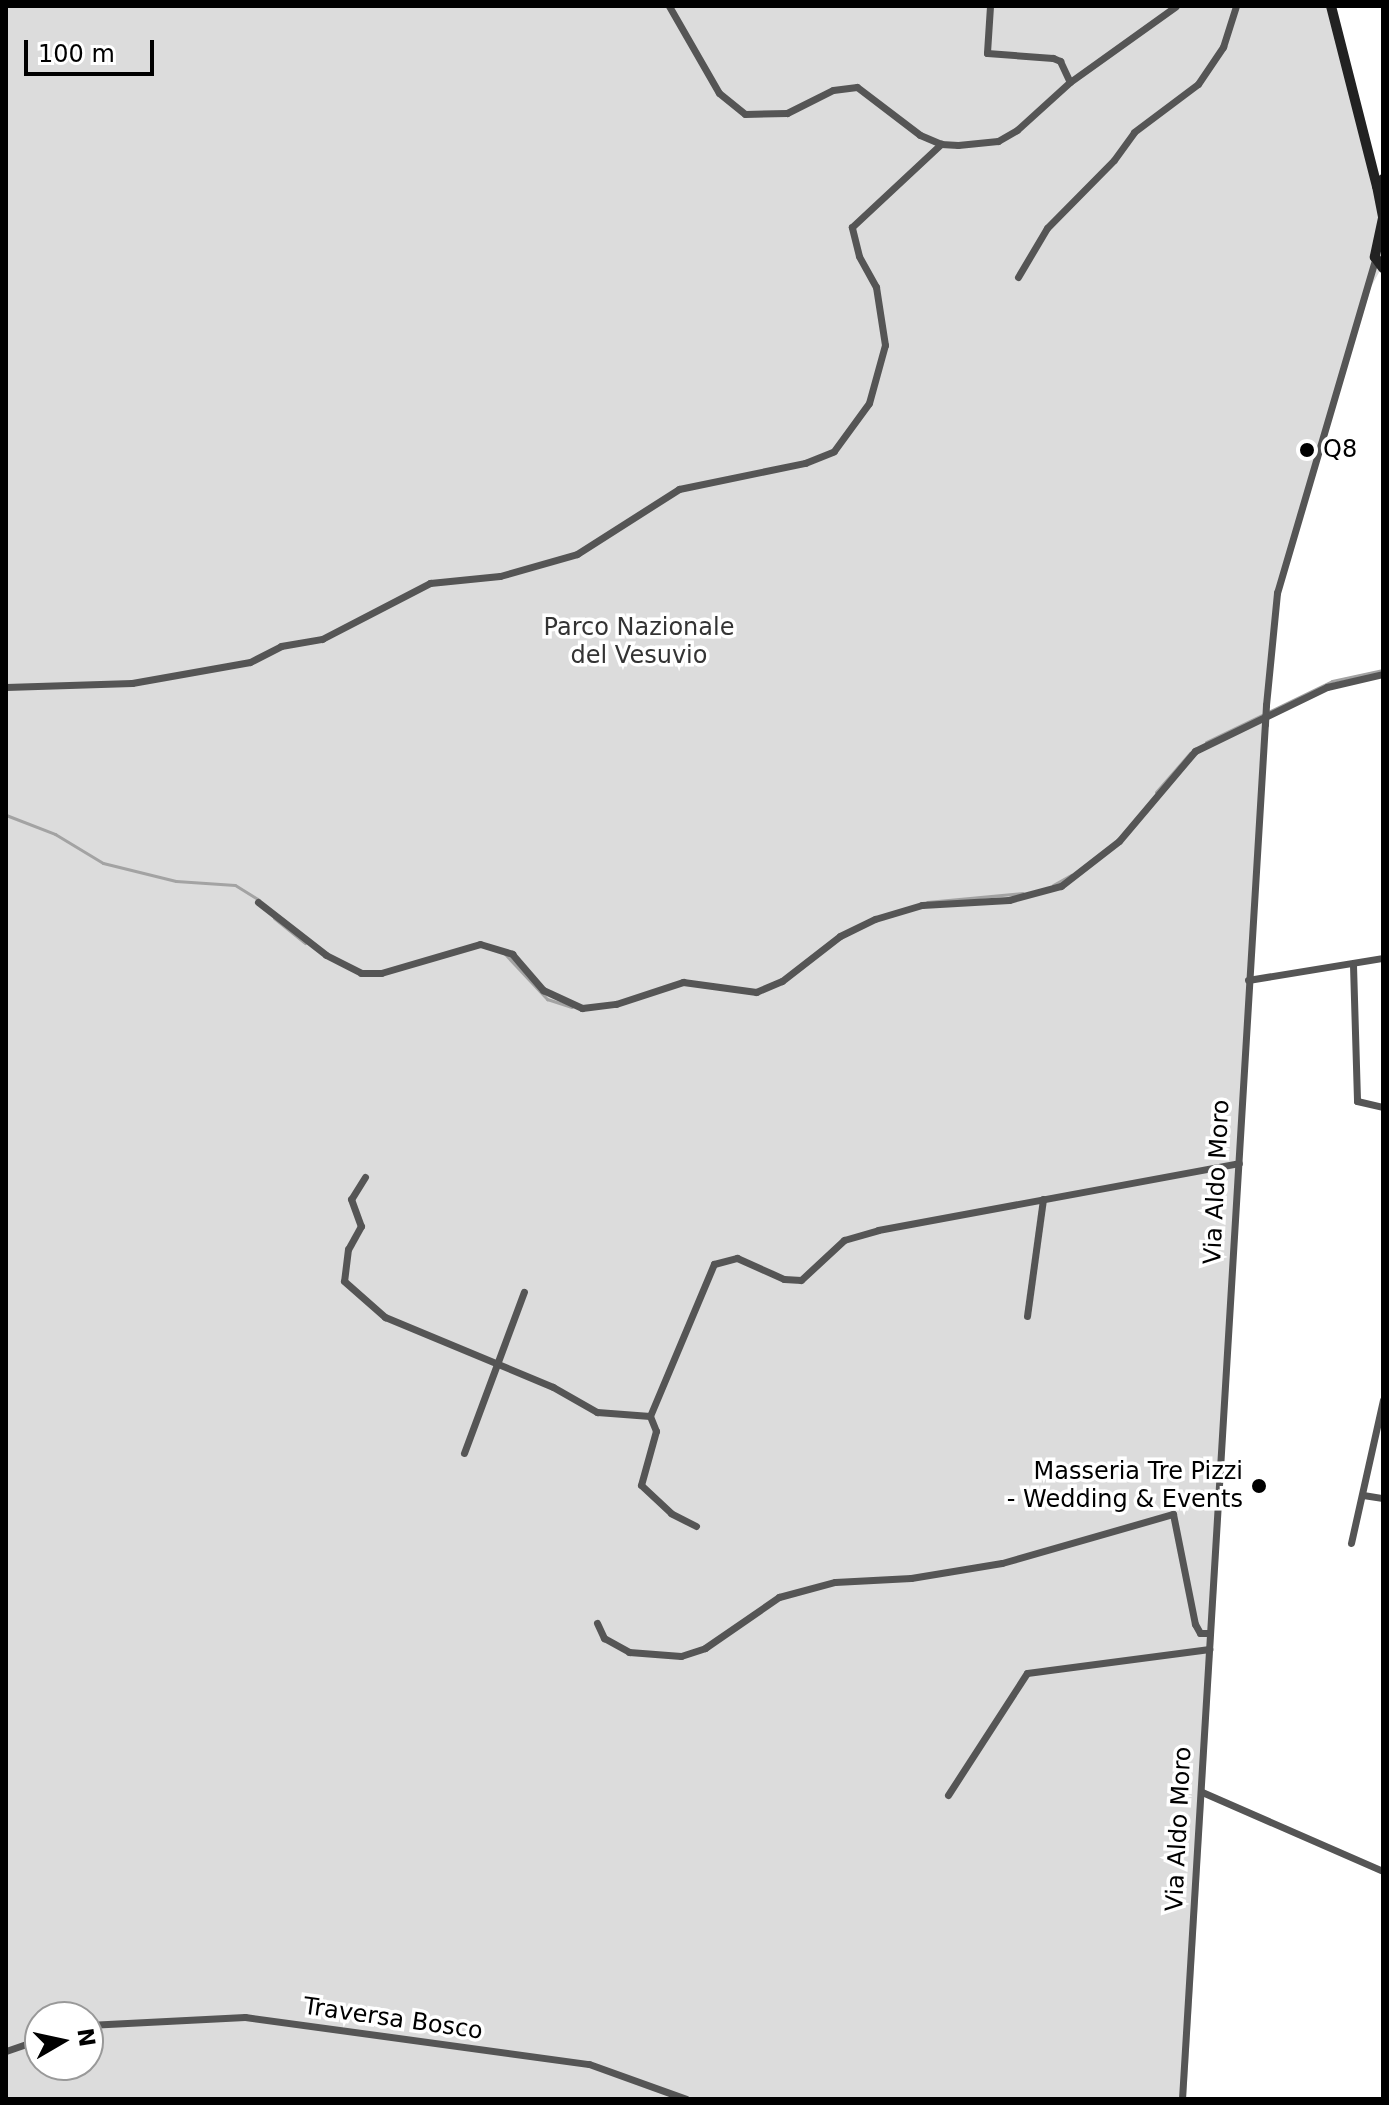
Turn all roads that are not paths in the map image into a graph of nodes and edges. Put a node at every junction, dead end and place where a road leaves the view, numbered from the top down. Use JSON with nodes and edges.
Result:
{"nodes":[{"id":1,"x":669,"y":6,"type":"edge"},
{"id":2,"x":990,"y":6,"type":"edge"},
{"id":3,"x":1176,"y":6,"type":"edge"},
{"id":4,"x":1236,"y":6,"type":"edge"},
{"id":5,"x":1331,"y":6,"type":"edge"},
{"id":6,"x":1070,"y":82,"type":"junction"},
{"id":7,"x":941,"y":144,"type":"junction"},
{"id":8,"x":1381,"y":180,"type":"edge"},
{"id":9,"x":1380,"y":266,"type":"edge"},
{"id":10,"x":1018,"y":277,"type":"dead end"},
{"id":11,"x":1383,"y":674,"type":"edge"},
{"id":12,"x":6,"y":687,"type":"edge"},
{"id":13,"x":258,"y":902,"type":"dead end"},
{"id":14,"x":1383,"y":958,"type":"edge"},
{"id":15,"x":1353,"y":965,"type":"junction"},
{"id":16,"x":1248,"y":980,"type":"junction"},
{"id":17,"x":1383,"y":1107,"type":"edge"},
{"id":18,"x":1239,"y":1163,"type":"junction"},
{"id":19,"x":365,"y":1177,"type":"dead end"},
{"id":20,"x":1043,"y":1199,"type":"junction"},
{"id":21,"x":524,"y":1292,"type":"dead end"},
{"id":22,"x":1027,"y":1316,"type":"dead end"},
{"id":23,"x":499,"y":1365,"type":"junction"},
{"id":24,"x":1383,"y":1400,"type":"edge"},
{"id":25,"x":650,"y":1416,"type":"junction"},
{"id":26,"x":464,"y":1453,"type":"dead end"},
{"id":27,"x":1363,"y":1495,"type":"junction"},
{"id":28,"x":1383,"y":1498,"type":"edge"},
{"id":29,"x":696,"y":1526,"type":"dead end"},
{"id":30,"x":1351,"y":1543,"type":"dead end"},
{"id":31,"x":597,"y":1623,"type":"dead end"},
{"id":32,"x":1210,"y":1633,"type":"junction"},
{"id":33,"x":1209,"y":1649,"type":"junction"},
{"id":34,"x":1202,"y":1792,"type":"junction"},
{"id":35,"x":948,"y":1795,"type":"dead end"},
{"id":36,"x":1383,"y":1871,"type":"edge"},
{"id":37,"x":104,"y":2024,"type":"edge"},
{"id":38,"x":686,"y":2099,"type":"edge"},
{"id":39,"x":1182,"y":2099,"type":"edge"}],
"edges":[{"from":1,"to":7,"type":"street"},
{"from":2,"to":6,"type":"street"},
{"from":3,"to":6,"type":"street"},
{"from":4,"to":10,"type":"street"},
{"from":5,"to":8,"type":"main road"},
{"from":6,"to":7,"type":"street"},
{"from":7,"to":12,"type":"street"},
{"from":8,"to":9,"type":"main road"},
{"from":9,"to":16,"type":"street","name":"Via Aldo Moro","bridge":true},
{"from":11,"to":13,"type":"street"},
{"from":14,"to":15,"type":"street"},
{"from":15,"to":16,"type":"street"},
{"from":15,"to":17,"type":"street"},
{"from":16,"to":18,"type":"street","name":"Via Aldo Moro"},
{"from":18,"to":20,"type":"street"},
{"from":18,"to":32,"type":"street","name":"Via Aldo Moro"},
{"from":19,"to":23,"type":"street"},
{"from":20,"to":22,"type":"street"},
{"from":20,"to":25,"type":"street"},
{"from":21,"to":23,"type":"street"},
{"from":23,"to":25,"type":"street"},
{"from":23,"to":26,"type":"street"},
{"from":24,"to":27,"type":"street"},
{"from":25,"to":29,"type":"street"},
{"from":27,"to":28,"type":"street"},
{"from":27,"to":30,"type":"street"},
{"from":31,"to":32,"type":"street"},
{"from":32,"to":33,"type":"street","name":"Via Aldo Moro"},
{"from":33,"to":34,"type":"street","name":"Via Aldo Moro"},
{"from":33,"to":35,"type":"street"},
{"from":34,"to":36,"type":"street"},
{"from":34,"to":39,"type":"street","name":"Via Aldo Moro"},
{"from":37,"to":38,"type":"street","name":"Traversa Bosco"}]}
